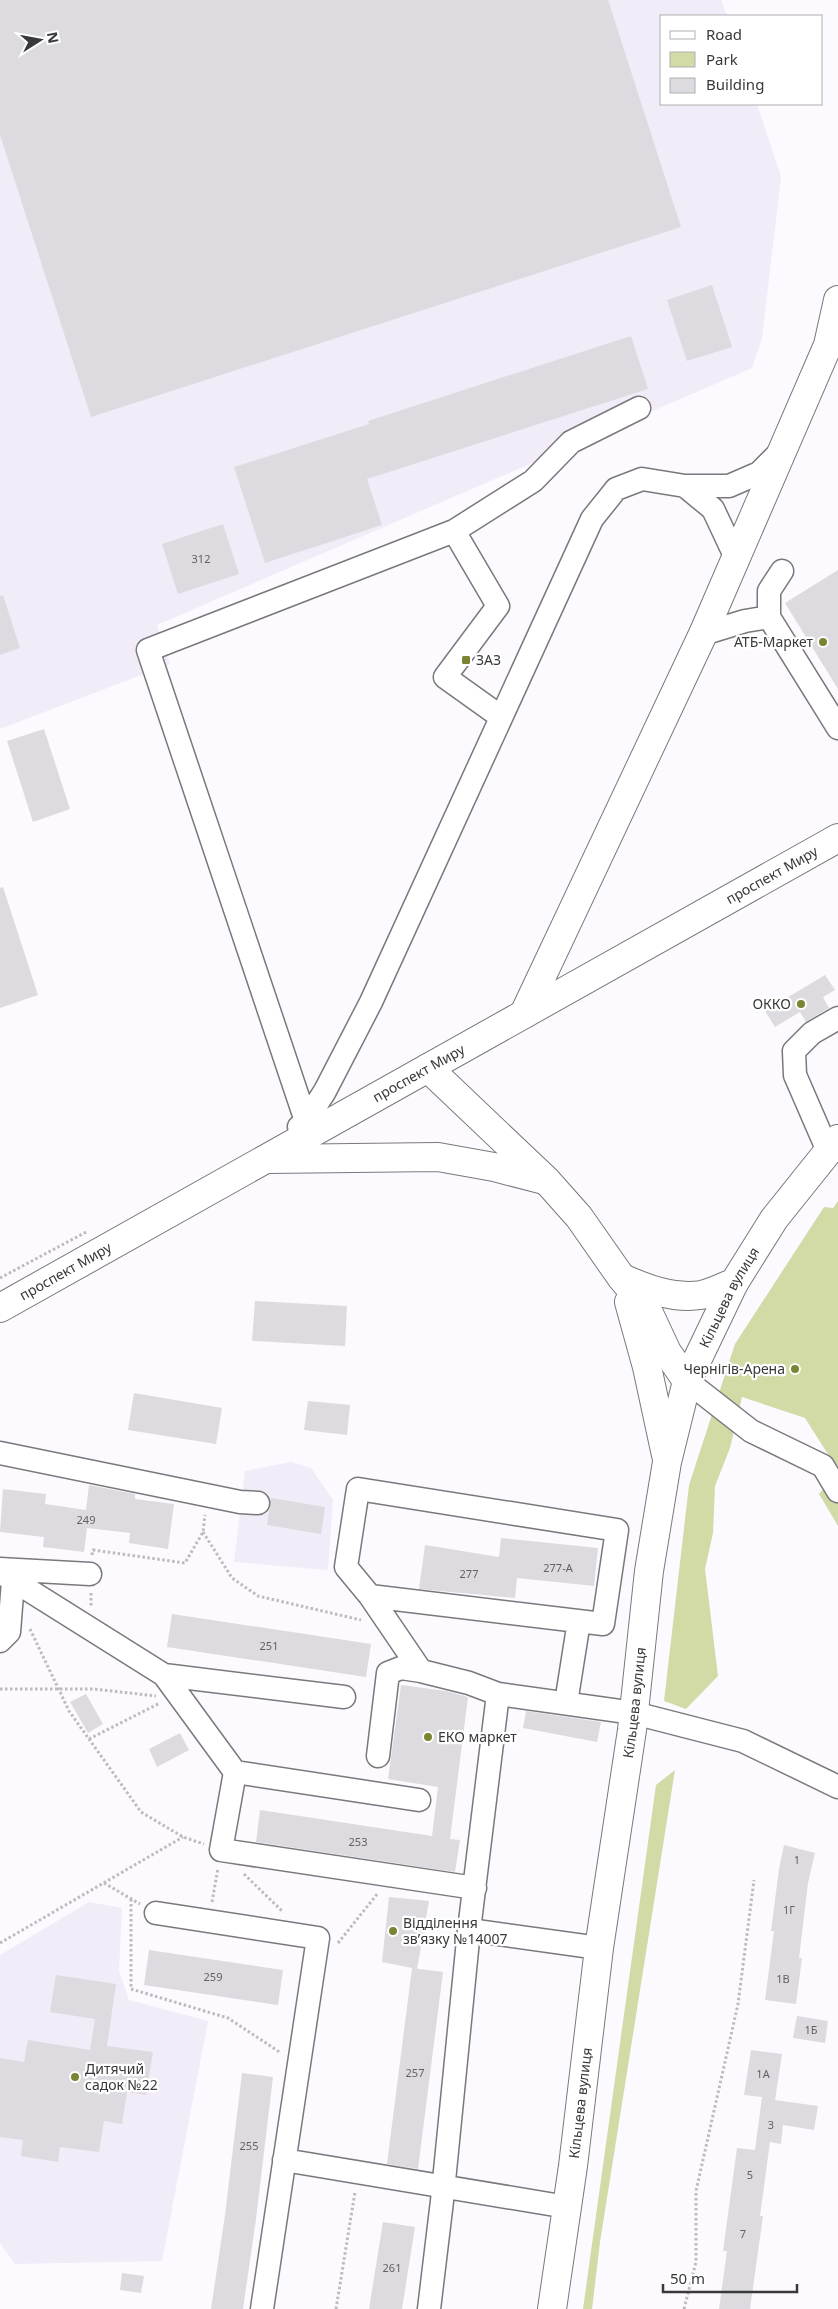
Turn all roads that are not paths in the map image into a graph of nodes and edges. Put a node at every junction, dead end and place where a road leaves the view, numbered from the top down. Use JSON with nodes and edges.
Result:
{"nodes":[{"id":1,"x":838,"y":300,"type":"edge"},
{"id":2,"x":639,"y":408,"type":"dead end"},
{"id":3,"x":783,"y":450,"type":"junction"},
{"id":4,"x":685,"y":486,"type":"junction"},
{"id":5,"x":454,"y":531,"type":"junction"},
{"id":6,"x":736,"y":558,"type":"junction"},
{"id":7,"x":782,"y":571,"type":"dead end"},
{"id":8,"x":718,"y":600,"type":"junction"},
{"id":9,"x":769,"y":617,"type":"junction"},
{"id":10,"x":745,"y":621,"type":"junction"},
{"id":11,"x":703,"y":634,"type":"junction"},
{"id":12,"x":501,"y":717,"type":"junction"},
{"id":13,"x":838,"y":728,"type":"edge"},
{"id":14,"x":838,"y":838,"type":"edge"},
{"id":15,"x":524,"y":1014,"type":"junction"},
{"id":16,"x":838,"y":1018,"type":"edge"},
{"id":17,"x":428,"y":1068,"type":"junction"},
{"id":18,"x":306,"y":1121,"type":"junction"},
{"id":19,"x":833,"y":1145,"type":"edge"},
{"id":20,"x":264,"y":1159,"type":"junction"},
{"id":21,"x":547,"y":1181,"type":"junction"},
{"id":22,"x":621,"y":1277,"type":"junction"},
{"id":23,"x":734,"y":1283,"type":"junction"},
{"id":24,"x":0,"y":1308,"type":"edge"},
{"id":25,"x":688,"y":1381,"type":"junction"},
{"id":26,"x":0,"y":1453,"type":"edge"},
{"id":27,"x":667,"y":1462,"type":"junction"},
{"id":28,"x":838,"y":1491,"type":"edge"},
{"id":29,"x":258,"y":1503,"type":"dead end"},
{"id":30,"x":4,"y":1574,"type":"edge"},
{"id":31,"x":90,"y":1574,"type":"road end"},
{"id":32,"x":370,"y":1596,"type":"junction"},
{"id":33,"x":579,"y":1620,"type":"junction"},
{"id":34,"x":0,"y":1641,"type":"edge"},
{"id":35,"x":421,"y":1671,"type":"junction"},
{"id":36,"x":164,"y":1675,"type":"junction"},
{"id":37,"x":498,"y":1694,"type":"junction"},
{"id":38,"x":344,"y":1697,"type":"dead end"},
{"id":39,"x":566,"y":1703,"type":"junction"},
{"id":40,"x":634,"y":1713,"type":"junction"},
{"id":41,"x":378,"y":1756,"type":"dead end"},
{"id":42,"x":235,"y":1772,"type":"junction"},
{"id":43,"x":838,"y":1787,"type":"edge"},
{"id":44,"x":419,"y":1800,"type":"dead end"},
{"id":45,"x":475,"y":1888,"type":"junction"},
{"id":46,"x":156,"y":1913,"type":"road end"},
{"id":47,"x":469,"y":1930,"type":"junction"},
{"id":48,"x":599,"y":1948,"type":"junction"},
{"id":49,"x":284,"y":2160,"type":"junction"},
{"id":50,"x":443,"y":2187,"type":"junction"},
{"id":51,"x":567,"y":2207,"type":"junction"},
{"id":52,"x":262,"y":2309,"type":"edge"},
{"id":53,"x":429,"y":2309,"type":"edge"},
{"id":54,"x":552,"y":2309,"type":"edge"}],
"edges":[{"from":1,"to":3,"type":"main road"},
{"from":2,"to":5,"type":"street"},
{"from":3,"to":4,"type":"street"},
{"from":3,"to":6,"type":"main road"},
{"from":4,"to":6,"type":"street"},
{"from":4,"to":12,"type":"street"},
{"from":5,"to":12,"type":"street"},
{"from":5,"to":18,"type":"street"},
{"from":6,"to":8,"type":"main road"},
{"from":7,"to":9,"type":"street"},
{"from":8,"to":10,"type":"street"},
{"from":8,"to":11,"type":"main road"},
{"from":9,"to":10,"type":"street"},
{"from":9,"to":13,"type":"street"},
{"from":10,"to":11,"type":"street"},
{"from":11,"to":15,"type":"main road"},
{"from":12,"to":18,"type":"street"},
{"from":14,"to":15,"type":"main road","name":"проспект Миру"},
{"from":15,"to":17,"type":"main road","name":"проспект Миру"},
{"from":16,"to":19,"type":"street"},
{"from":17,"to":20,"type":"main road","name":"проспект Миру"},
{"from":17,"to":21,"type":"main road"},
{"from":18,"to":20,"type":"street"},
{"from":19,"to":23,"type":"main road","name":"Кільцева вулиця"},
{"from":20,"to":21,"type":"main road"},
{"from":20,"to":24,"type":"main road","name":"проспект Миру"},
{"from":21,"to":22,"type":"main road"},
{"from":22,"to":23,"type":"main road"},
{"from":22,"to":25,"type":"main road"},
{"from":22,"to":27,"type":"main road"},
{"from":23,"to":25,"type":"main road","name":"Кільцева вулиця"},
{"from":25,"to":27,"type":"main road","name":"Кільцева вулиця"},
{"from":25,"to":28,"type":"street"},
{"from":26,"to":29,"type":"street"},
{"from":27,"to":40,"type":"main road","name":"Кільцева вулиця"},
{"from":30,"to":31,"type":"street"},
{"from":30,"to":34,"type":"street"},
{"from":30,"to":36,"type":"street"},
{"from":32,"to":33,"type":"street"},
{"from":32,"to":33,"type":"street"},
{"from":32,"to":35,"type":"street"},
{"from":33,"to":39,"type":"street"},
{"from":35,"to":37,"type":"street"},
{"from":35,"to":41,"type":"street"},
{"from":36,"to":38,"type":"street"},
{"from":36,"to":42,"type":"street"},
{"from":37,"to":39,"type":"street"},
{"from":37,"to":45,"type":"street"},
{"from":39,"to":40,"type":"street"},
{"from":40,"to":43,"type":"street"},
{"from":40,"to":48,"type":"main road","name":"Кільцева вулиця"},
{"from":42,"to":44,"type":"street"},
{"from":42,"to":45,"type":"street"},
{"from":45,"to":47,"type":"street"},
{"from":46,"to":49,"type":"street"},
{"from":47,"to":48,"type":"street"},
{"from":47,"to":50,"type":"street"},
{"from":48,"to":51,"type":"main road","name":"Кільцева вулиця"},
{"from":49,"to":50,"type":"street"},
{"from":49,"to":52,"type":"street"},
{"from":50,"to":51,"type":"street"},
{"from":50,"to":53,"type":"street"},
{"from":51,"to":54,"type":"main road","name":"Кільцева вулиця"}]}
